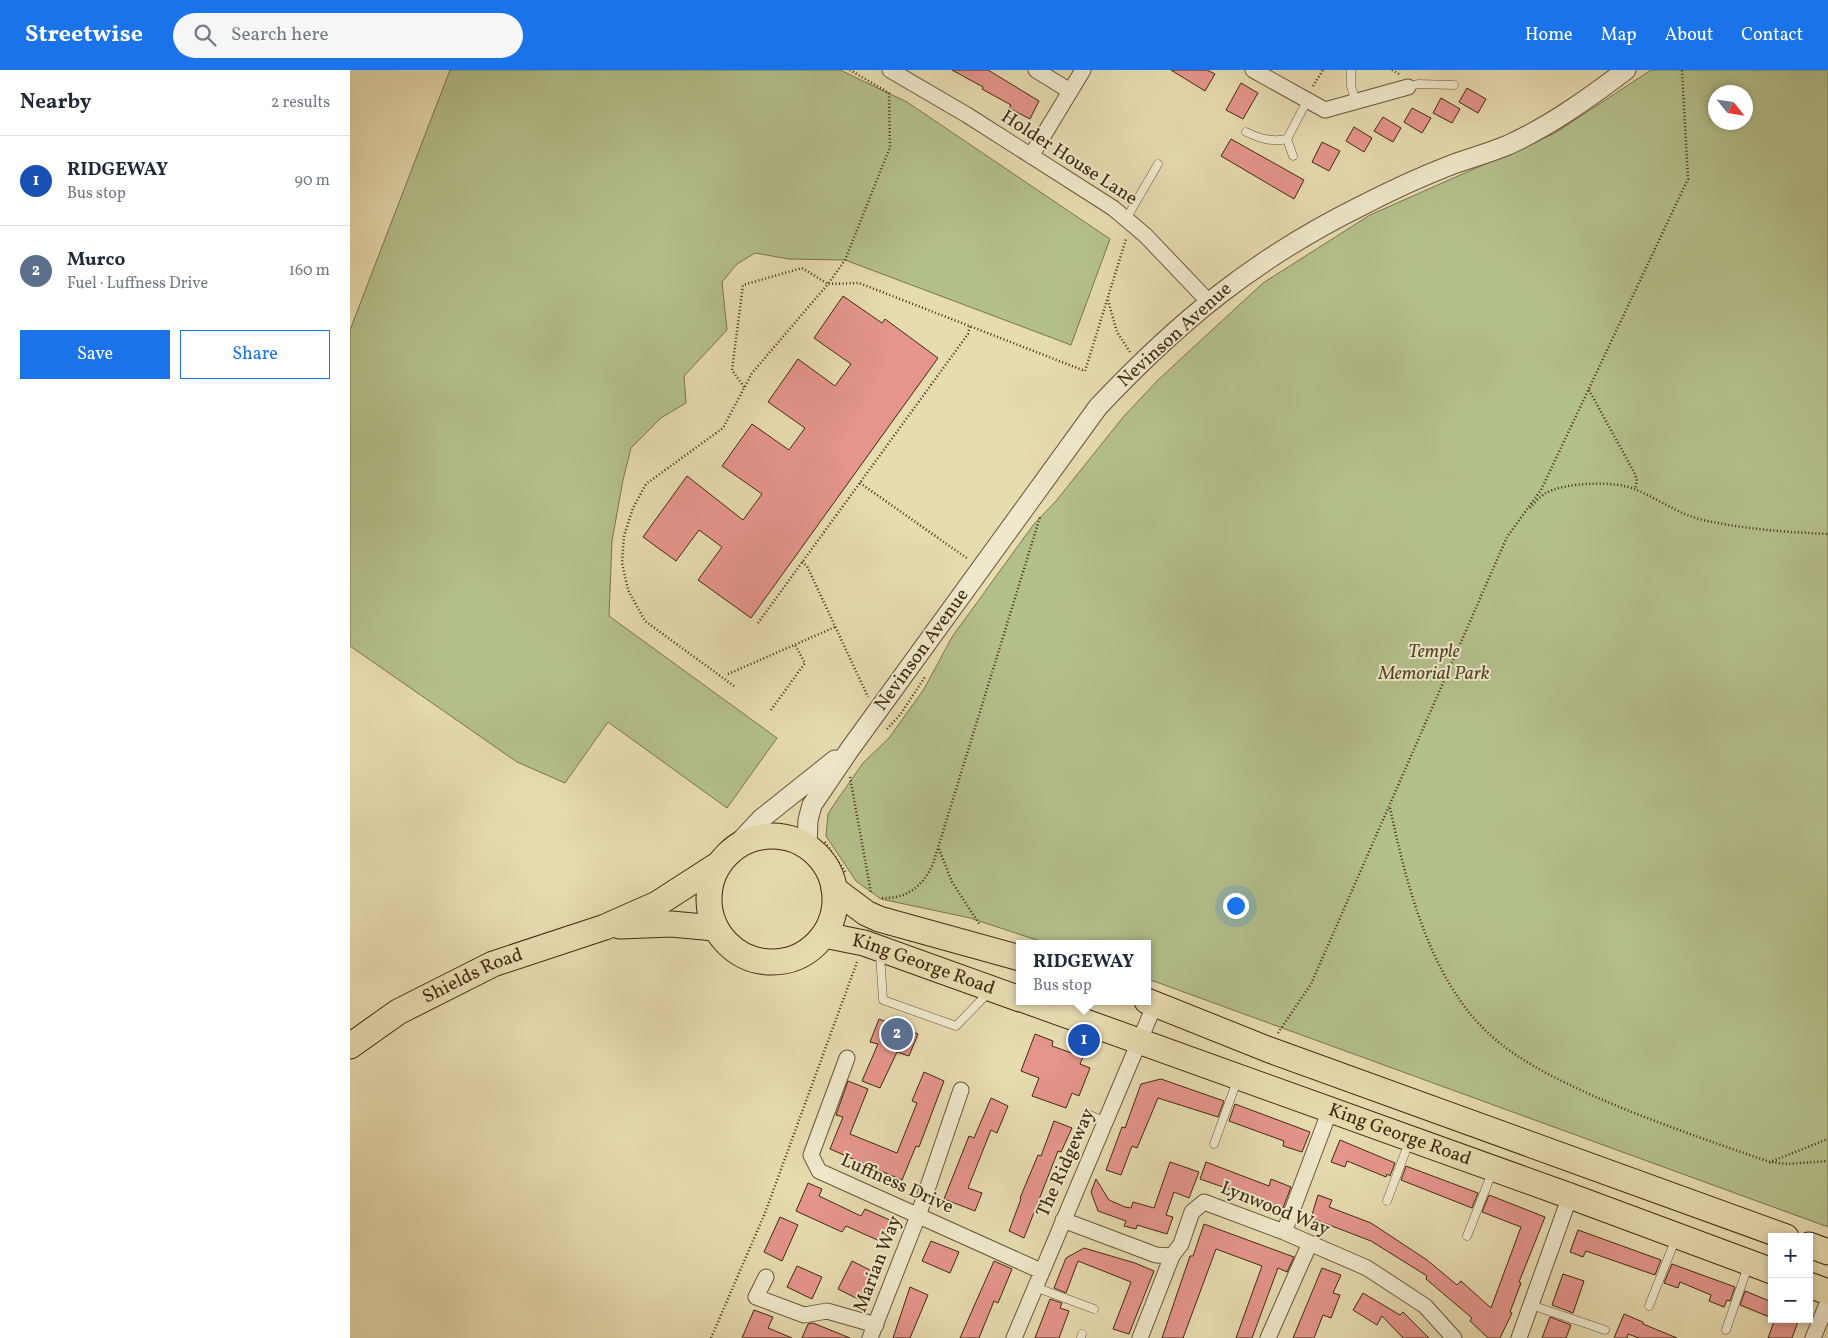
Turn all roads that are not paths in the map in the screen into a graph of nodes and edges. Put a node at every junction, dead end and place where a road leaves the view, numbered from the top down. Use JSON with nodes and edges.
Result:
{"nodes":[{"id":1,"x":890,"y":70,"type":"edge"},
{"id":2,"x":1036,"y":70,"type":"edge"},
{"id":3,"x":1083,"y":70,"type":"edge"},
{"id":4,"x":1253,"y":70,"type":"edge"},
{"id":5,"x":1351,"y":70,"type":"edge"},
{"id":6,"x":1626,"y":70,"type":"edge"},
{"id":7,"x":1454,"y":86,"type":"dead end"},
{"id":8,"x":1408,"y":87,"type":"joint"},
{"id":9,"x":1070,"y":91,"type":"junction"},
{"id":10,"x":1307,"y":101,"type":"junction"},
{"id":11,"x":1356,"y":102,"type":"junction"},
{"id":12,"x":1246,"y":132,"type":"dead end"},
{"id":13,"x":1287,"y":139,"type":"junction"},
{"id":14,"x":1032,"y":156,"type":"junction"},
{"id":15,"x":1293,"y":156,"type":"dead end"},
{"id":16,"x":1158,"y":164,"type":"dead end"},
{"id":17,"x":1128,"y":221,"type":"junction"},
{"id":18,"x":1208,"y":301,"type":"junction"},
{"id":19,"x":850,"y":749,"type":"junction"},
{"id":20,"x":815,"y":842,"type":"junction"},
{"id":21,"x":727,"y":856,"type":"junction"},
{"id":22,"x":842,"y":883,"type":"junction"},
{"id":23,"x":606,"y":927,"type":"junction"},
{"id":24,"x":716,"y":928,"type":"junction"},
{"id":25,"x":824,"y":935,"type":"junction"},
{"id":26,"x":872,"y":946,"type":"junction"},
{"id":27,"x":1016,"y":957,"type":"edge"},
{"id":28,"x":992,"y":989,"type":"junction"},
{"id":29,"x":1016,"y":998,"type":"edge"},
{"id":30,"x":1151,"y":1003,"type":"edge"},
{"id":31,"x":1038,"y":1005,"type":"edge"},
{"id":32,"x":1150,"y":1005,"type":"edge"},
{"id":33,"x":1140,"y":1041,"type":"junction"},
{"id":34,"x":350,"y":1046,"type":"edge"},
{"id":35,"x":846,"y":1058,"type":"dead end"},
{"id":36,"x":1238,"y":1077,"type":"junction"},
{"id":37,"x":961,"y":1090,"type":"dead end"},
{"id":38,"x":1330,"y":1110,"type":"junction"},
{"id":39,"x":1087,"y":1114,"type":"dead end"},
{"id":40,"x":1106,"y":1122,"type":"junction"},
{"id":41,"x":1410,"y":1139,"type":"junction"},
{"id":42,"x":1214,"y":1144,"type":"dead end"},
{"id":43,"x":1582,"y":1163,"type":"junction"},
{"id":44,"x":1494,"y":1169,"type":"junction"},
{"id":45,"x":1570,"y":1196,"type":"junction"},
{"id":46,"x":1387,"y":1201,"type":"dead end"},
{"id":47,"x":918,"y":1216,"type":"junction"},
{"id":48,"x":1063,"y":1220,"type":"junction"},
{"id":49,"x":1284,"y":1232,"type":"junction"},
{"id":50,"x":1775,"y":1233,"type":"edge"},
{"id":51,"x":1467,"y":1236,"type":"dead end"},
{"id":52,"x":1677,"y":1236,"type":"junction"},
{"id":53,"x":1310,"y":1243,"type":"junction"},
{"id":54,"x":1813,"y":1246,"type":"edge"},
{"id":55,"x":1828,"y":1252,"type":"edge"},
{"id":56,"x":1172,"y":1256,"type":"junction"},
{"id":57,"x":1749,"y":1262,"type":"junction"},
{"id":58,"x":1768,"y":1269,"type":"edge"},
{"id":59,"x":1042,"y":1271,"type":"junction"},
{"id":60,"x":766,"y":1277,"type":"dead end"},
{"id":61,"x":1813,"y":1286,"type":"edge"},
{"id":62,"x":1035,"y":1287,"type":"junction"},
{"id":63,"x":1828,"y":1292,"type":"edge"},
{"id":64,"x":1828,"y":1302,"type":"edge"},
{"id":65,"x":1531,"y":1305,"type":"junction"},
{"id":66,"x":1649,"y":1306,"type":"dead end"},
{"id":67,"x":1094,"y":1309,"type":"dead end"},
{"id":68,"x":1605,"y":1330,"type":"dead end"},
{"id":69,"x":1726,"y":1330,"type":"dead end"},
{"id":70,"x":873,"y":1331,"type":"edge"},
{"id":71,"x":1014,"y":1338,"type":"edge"},
{"id":72,"x":1140,"y":1338,"type":"edge"},
{"id":73,"x":1268,"y":1338,"type":"edge"},
{"id":74,"x":1454,"y":1338,"type":"edge"},
{"id":75,"x":1519,"y":1338,"type":"edge"},
{"id":76,"x":1814,"y":1338,"type":"edge"}],
"edges":[{"from":1,"to":14,"type":"street","name":"Holder House Lane"},
{"from":2,"to":9,"type":"street"},
{"from":3,"to":9,"type":"street"},
{"from":4,"to":10,"type":"street"},
{"from":5,"to":11,"type":"lane"},
{"from":6,"to":18,"type":"street","name":"Nevinson Avenue"},
{"from":7,"to":8,"type":"lane"},
{"from":8,"to":11,"type":"street"},
{"from":9,"to":14,"type":"street"},
{"from":10,"to":11,"type":"street"},
{"from":10,"to":13,"type":"lane"},
{"from":12,"to":13,"type":"lane"},
{"from":13,"to":15,"type":"lane"},
{"from":14,"to":17,"type":"street","name":"Holder House Lane"},
{"from":16,"to":17,"type":"lane"},
{"from":17,"to":18,"type":"street","name":"Holder House Lane"},
{"from":18,"to":19,"type":"street","name":"Nevinson Avenue"},
{"from":19,"to":20,"type":"street","name":"Nevinson Avenue"},
{"from":19,"to":21,"type":"street","name":"Nevinson Avenue"},
{"from":20,"to":21,"type":"highway"},
{"from":20,"to":22,"type":"highway"},
{"from":21,"to":23,"type":"highway","name":"Shields Road"},
{"from":21,"to":24,"type":"highway"},
{"from":22,"to":25,"type":"highway"},
{"from":22,"to":27,"type":"highway","name":"King George Road"},
{"from":23,"to":24,"type":"highway","name":"Shields Road"},
{"from":23,"to":34,"type":"highway","name":"Shields Road"},
{"from":24,"to":25,"type":"highway"},
{"from":25,"to":26,"type":"highway","name":"King George Road"},
{"from":26,"to":28,"type":"highway","name":"King George Road"},
{"from":26,"to":28,"type":"lane"},
{"from":28,"to":29,"type":"highway","name":"King George Road"},
{"from":30,"to":43,"type":"highway","name":"King George Road"},
{"from":31,"to":33,"type":"highway","name":"King George Road"},
{"from":32,"to":33,"type":"street","name":"The Ridgeway"},
{"from":33,"to":36,"type":"highway","name":"King George Road"},
{"from":33,"to":40,"type":"street","name":"The Ridgeway"},
{"from":35,"to":47,"type":"street","name":"Luffness Drive"},
{"from":36,"to":38,"type":"highway","name":"King George Road"},
{"from":36,"to":42,"type":"lane"},
{"from":37,"to":47,"type":"street","name":"Marian Way"},
{"from":38,"to":41,"type":"highway","name":"King George Road"},
{"from":38,"to":49,"type":"street"},
{"from":39,"to":40,"type":"lane"},
{"from":40,"to":48,"type":"street","name":"The Ridgeway"},
{"from":41,"to":44,"type":"highway","name":"King George Road"},
{"from":41,"to":46,"type":"lane"},
{"from":43,"to":45,"type":"highway"},
{"from":43,"to":50,"type":"highway","name":"King George Road"},
{"from":44,"to":45,"type":"highway","name":"King George Road"},
{"from":44,"to":51,"type":"lane"},
{"from":45,"to":52,"type":"highway","name":"King George Road"},
{"from":45,"to":65,"type":"street"},
{"from":47,"to":59,"type":"street","name":"Luffness Drive"},
{"from":47,"to":70,"type":"street","name":"Marian Way"},
{"from":48,"to":56,"type":"street"},
{"from":48,"to":59,"type":"street","name":"The Ridgeway"},
{"from":49,"to":53,"type":"street","name":"Lynwood Way"},
{"from":49,"to":56,"type":"street","name":"Lynwood Way"},
{"from":52,"to":57,"type":"highway","name":"King George Road"},
{"from":52,"to":66,"type":"lane"},
{"from":53,"to":73,"type":"street"},
{"from":53,"to":74,"type":"street","name":"Lynwood Way"},
{"from":54,"to":55,"type":"highway"},
{"from":56,"to":72,"type":"street"},
{"from":57,"to":58,"type":"highway","name":"King George Road"},
{"from":57,"to":69,"type":"lane"},
{"from":59,"to":62,"type":"street","name":"The Ridgeway"},
{"from":60,"to":70,"type":"street"},
{"from":61,"to":63,"type":"highway"},
{"from":62,"to":67,"type":"lane"},
{"from":62,"to":71,"type":"street","name":"The Ridgeway"},
{"from":64,"to":76,"type":"street"},
{"from":65,"to":68,"type":"lane"},
{"from":65,"to":75,"type":"street"}]}
